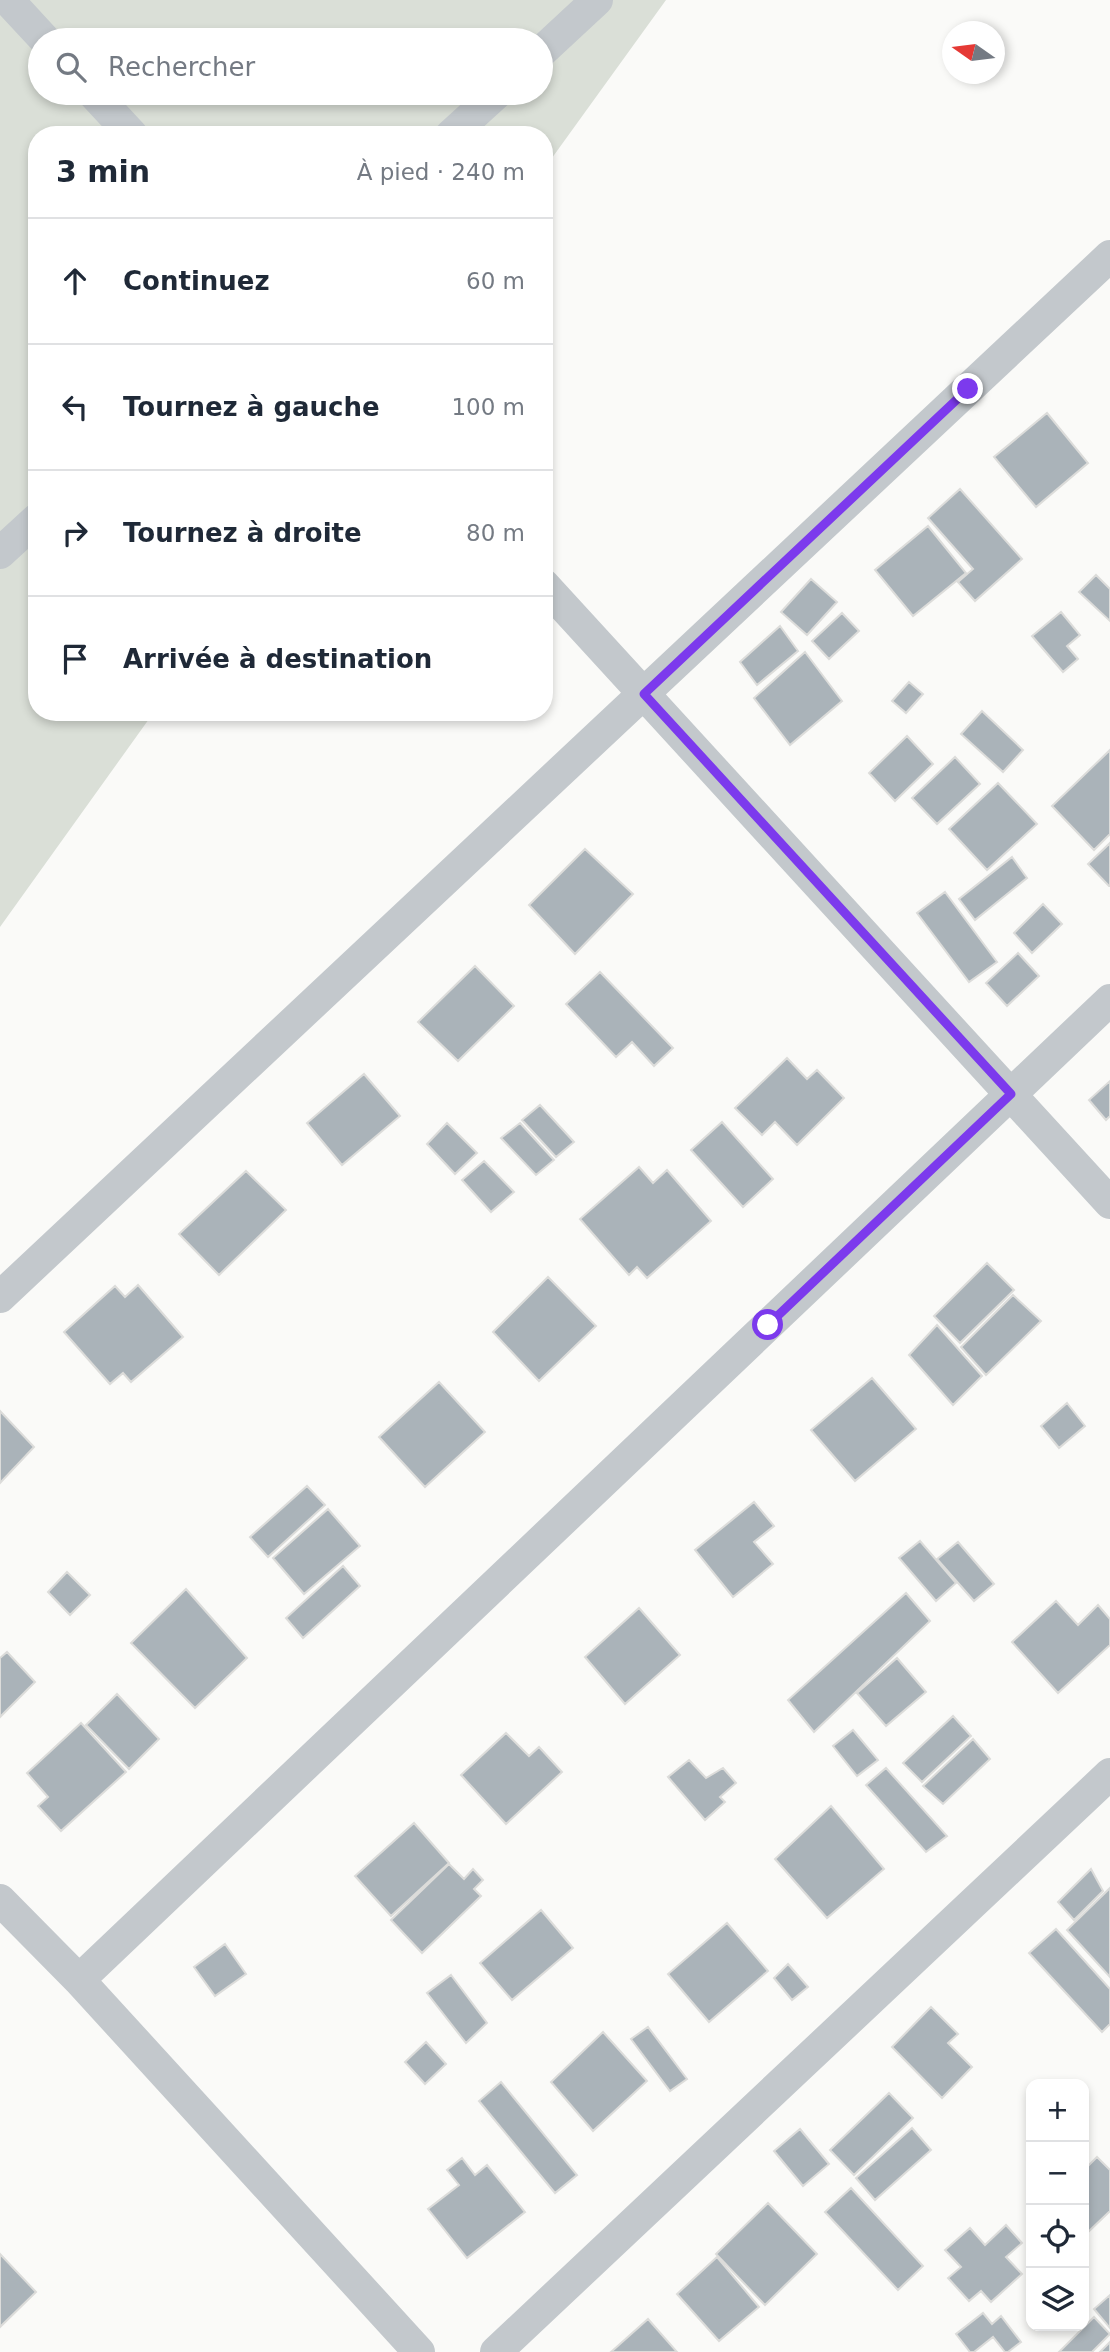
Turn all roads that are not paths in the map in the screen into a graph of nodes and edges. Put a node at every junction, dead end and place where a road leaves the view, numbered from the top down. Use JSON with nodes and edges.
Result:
{"nodes":[{"id":1,"x":8,"y":0,"type":"edge"},
{"id":2,"x":597,"y":0,"type":"edge"},
{"id":3,"x":34,"y":28,"type":"edge"},
{"id":4,"x":553,"y":41,"type":"edge"},
{"id":5,"x":104,"y":105,"type":"edge"},
{"id":6,"x":484,"y":105,"type":"edge"},
{"id":7,"x":124,"y":126,"type":"edge"},
{"id":8,"x":461,"y":126,"type":"edge"},
{"id":9,"x":1110,"y":256,"type":"edge"},
{"id":10,"x":28,"y":527,"type":"edge"},
{"id":11,"x":0,"y":553,"type":"edge"},
{"id":12,"x":553,"y":595,"type":"edge"},
{"id":13,"x":644,"y":694,"type":"junction"},
{"id":14,"x":1110,"y":1000,"type":"edge"},
{"id":15,"x":1011,"y":1094,"type":"junction"},
{"id":16,"x":1110,"y":1203,"type":"edge"},
{"id":17,"x":0,"y":1297,"type":"edge"},
{"id":18,"x":1110,"y":1774,"type":"edge"},
{"id":19,"x":0,"y":1900,"type":"edge"},
{"id":20,"x":79,"y":1980,"type":"junction"},
{"id":21,"x":419,"y":2352,"type":"edge"},
{"id":22,"x":496,"y":2352,"type":"edge"}],
"edges":[{"from":1,"to":3,"type":"street"},
{"from":2,"to":4,"type":"street"},
{"from":5,"to":7,"type":"street"},
{"from":6,"to":8,"type":"street"},
{"from":9,"to":13,"type":"street"},
{"from":10,"to":11,"type":"street"},
{"from":12,"to":13,"type":"street"},
{"from":13,"to":15,"type":"street"},
{"from":13,"to":17,"type":"street"},
{"from":14,"to":15,"type":"street"},
{"from":15,"to":16,"type":"street"},
{"from":15,"to":20,"type":"street"},
{"from":18,"to":22,"type":"street"},
{"from":19,"to":20,"type":"street"},
{"from":20,"to":21,"type":"street"}]}
